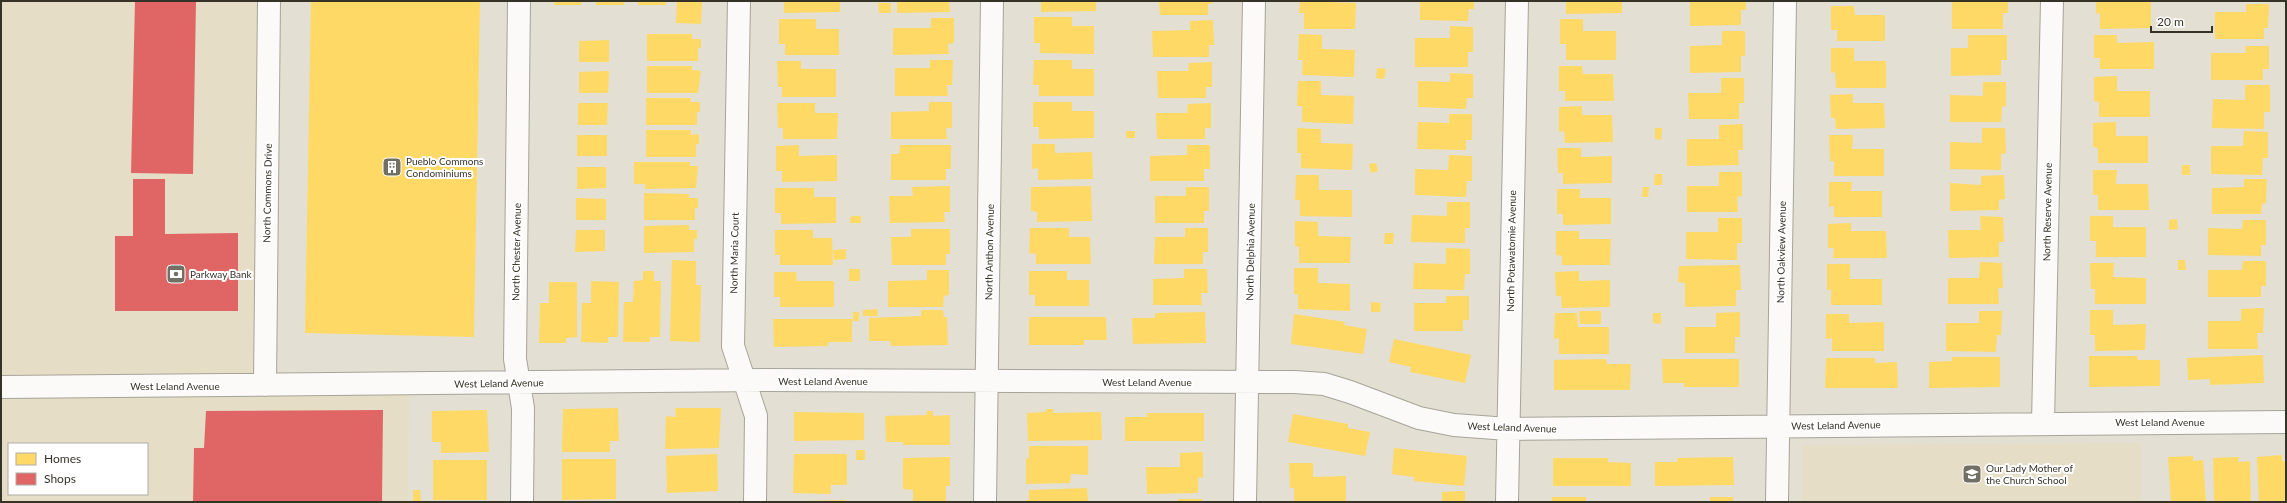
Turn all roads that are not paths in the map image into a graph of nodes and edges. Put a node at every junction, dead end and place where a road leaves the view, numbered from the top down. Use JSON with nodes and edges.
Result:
{"nodes":[{"id":1,"x":269,"y":1,"type":"edge"},
{"id":2,"x":519,"y":1,"type":"edge"},
{"id":3,"x":739,"y":1,"type":"edge"},
{"id":4,"x":992,"y":1,"type":"edge"},
{"id":5,"x":1254,"y":1,"type":"edge"},
{"id":6,"x":1517,"y":1,"type":"edge"},
{"id":7,"x":1785,"y":1,"type":"edge"},
{"id":8,"x":2052,"y":1,"type":"edge"},
{"id":9,"x":744,"y":381,"type":"junction"},
{"id":10,"x":988,"y":381,"type":"junction"},
{"id":11,"x":1247,"y":382,"type":"junction"},
{"id":12,"x":519,"y":383,"type":"junction"},
{"id":13,"x":265,"y":385,"type":"junction"},
{"id":14,"x":1,"y":387,"type":"edge"},
{"id":15,"x":2043,"y":422,"type":"junction"},
{"id":16,"x":2286,"y":422,"type":"edge"},
{"id":17,"x":1778,"y":426,"type":"junction"},
{"id":18,"x":1508,"y":429,"type":"junction"},
{"id":19,"x":522,"y":502,"type":"edge"},
{"id":20,"x":755,"y":502,"type":"edge"},
{"id":21,"x":985,"y":502,"type":"edge"},
{"id":22,"x":1245,"y":502,"type":"edge"},
{"id":23,"x":1507,"y":502,"type":"edge"},
{"id":24,"x":1777,"y":502,"type":"edge"}],
"edges":[{"from":1,"to":13,"type":"street","name":"North Commons Drive"},
{"from":2,"to":12,"type":"street","name":"North Chester Avenue"},
{"from":3,"to":9,"type":"street","name":"North Maria Court"},
{"from":4,"to":10,"type":"street","name":"North Anthon Avenue"},
{"from":5,"to":11,"type":"street","name":"North Delphia Avenue"},
{"from":6,"to":18,"type":"street","name":"North Potawatomie Avenue"},
{"from":7,"to":17,"type":"street","name":"North Oakview Avenue"},
{"from":8,"to":15,"type":"street","name":"North Reserve Avenue"},
{"from":9,"to":10,"type":"street","name":"West Leland Avenue"},
{"from":9,"to":12,"type":"street","name":"West Leland Avenue"},
{"from":9,"to":20,"type":"street","name":"North Maria Court"},
{"from":10,"to":11,"type":"street","name":"West Leland Avenue"},
{"from":10,"to":21,"type":"street","name":"North Anthon Avenue"},
{"from":11,"to":18,"type":"street","name":"West Leland Avenue"},
{"from":11,"to":22,"type":"street","name":"North Delphia Avenue"},
{"from":12,"to":13,"type":"street","name":"West Leland Avenue"},
{"from":12,"to":19,"type":"street","name":"North Chester Avenue"},
{"from":13,"to":14,"type":"street","name":"West Leland Avenue"},
{"from":15,"to":16,"type":"street","name":"West Leland Avenue"},
{"from":15,"to":17,"type":"street","name":"West Leland Avenue"},
{"from":17,"to":18,"type":"street","name":"West Leland Avenue"},
{"from":17,"to":24,"type":"street","name":"North Oakview Avenue"},
{"from":18,"to":23,"type":"street","name":"North Potawatomie Avenue"}]}
